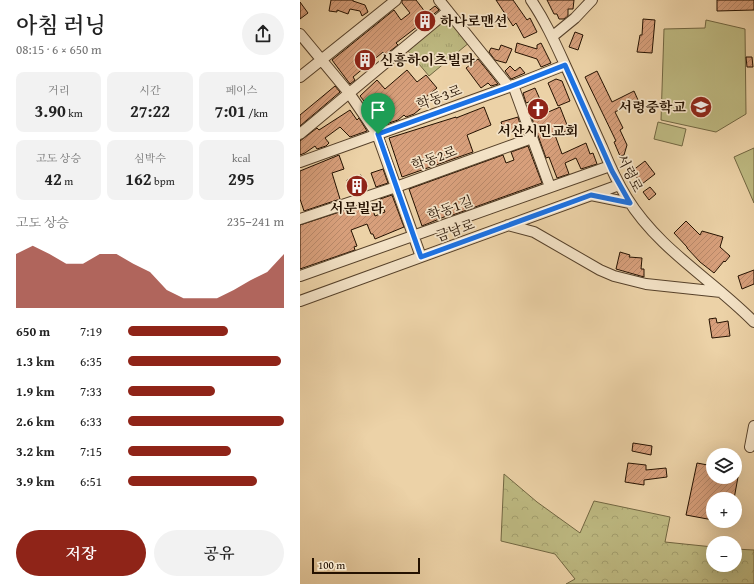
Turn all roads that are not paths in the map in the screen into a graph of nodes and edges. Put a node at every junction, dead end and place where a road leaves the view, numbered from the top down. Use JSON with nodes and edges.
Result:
{"nodes":[{"id":1,"x":396,"y":0,"type":"edge"},
{"id":2,"x":439,"y":0,"type":"edge"},
{"id":3,"x":531,"y":0,"type":"edge"},
{"id":4,"x":592,"y":0,"type":"edge"},
{"id":5,"x":448,"y":11,"type":"junction"},
{"id":6,"x":300,"y":34,"type":"edge"},
{"id":7,"x":553,"y":36,"type":"junction"},
{"id":8,"x":321,"y":59,"type":"junction"},
{"id":9,"x":565,"y":65,"type":"junction"},
{"id":10,"x":300,"y":77,"type":"edge"},
{"id":11,"x":511,"y":86,"type":"junction"},
{"id":12,"x":349,"y":94,"type":"junction"},
{"id":13,"x":300,"y":134,"type":"edge"},
{"id":14,"x":378,"y":134,"type":"junction"},
{"id":15,"x":532,"y":138,"type":"junction"},
{"id":16,"x":300,"y":162,"type":"edge"},
{"id":17,"x":610,"y":166,"type":"junction"},
{"id":18,"x":619,"y":185,"type":"junction"},
{"id":19,"x":396,"y":187,"type":"junction"},
{"id":20,"x":550,"y":187,"type":"junction"},
{"id":21,"x":591,"y":195,"type":"junction"},
{"id":22,"x":630,"y":203,"type":"junction"},
{"id":23,"x":300,"y":219,"type":"edge"},
{"id":24,"x":508,"y":225,"type":"junction"},
{"id":25,"x":414,"y":236,"type":"junction"},
{"id":26,"x":421,"y":257,"type":"junction"},
{"id":27,"x":300,"y":276,"type":"edge"},
{"id":28,"x":721,"y":292,"type":"junction"},
{"id":29,"x":300,"y":301,"type":"edge"},
{"id":30,"x":754,"y":322,"type":"edge"},
{"id":31,"x":754,"y":426,"type":"edge"},
{"id":32,"x":750,"y":446,"type":"dead end"}],
"edges":[{"from":1,"to":8,"type":"street"},
{"from":2,"to":5,"type":"street"},
{"from":3,"to":7,"type":"street","name":"서령로"},
{"from":4,"to":7,"type":"street"},
{"from":5,"to":11,"type":"street"},
{"from":5,"to":12,"type":"street"},
{"from":6,"to":8,"type":"street"},
{"from":7,"to":9,"type":"street","name":"서령로"},
{"from":8,"to":10,"type":"street"},
{"from":8,"to":12,"type":"street"},
{"from":9,"to":11,"type":"street","name":"학동3로"},
{"from":9,"to":17,"type":"street","name":"서령로"},
{"from":11,"to":14,"type":"street","name":"학동3로"},
{"from":11,"to":15,"type":"street"},
{"from":12,"to":13,"type":"street"},
{"from":12,"to":14,"type":"street"},
{"from":14,"to":16,"type":"street","name":"학동3로"},
{"from":14,"to":19,"type":"street"},
{"from":15,"to":19,"type":"street","name":"학동2로"},
{"from":15,"to":20,"type":"street"},
{"from":17,"to":18,"type":"street","name":"서령로"},
{"from":17,"to":20,"type":"street","name":"학동1길"},
{"from":18,"to":21,"type":"street","name":"금남로"},
{"from":18,"to":22,"type":"street","name":"서령로"},
{"from":19,"to":23,"type":"street","name":"학동2로"},
{"from":19,"to":25,"type":"street"},
{"from":20,"to":25,"type":"street","name":"학동1길"},
{"from":21,"to":22,"type":"street"},
{"from":21,"to":24,"type":"street","name":"금남로"},
{"from":22,"to":28,"type":"street","name":"서령로"},
{"from":24,"to":26,"type":"street","name":"금남로"},
{"from":24,"to":28,"type":"street"},
{"from":25,"to":26,"type":"street"},
{"from":25,"to":27,"type":"street","name":"학동1길"},
{"from":26,"to":29,"type":"street","name":"금남로"},
{"from":28,"to":30,"type":"street","name":"서령로"},
{"from":31,"to":32,"type":"street"}]}
